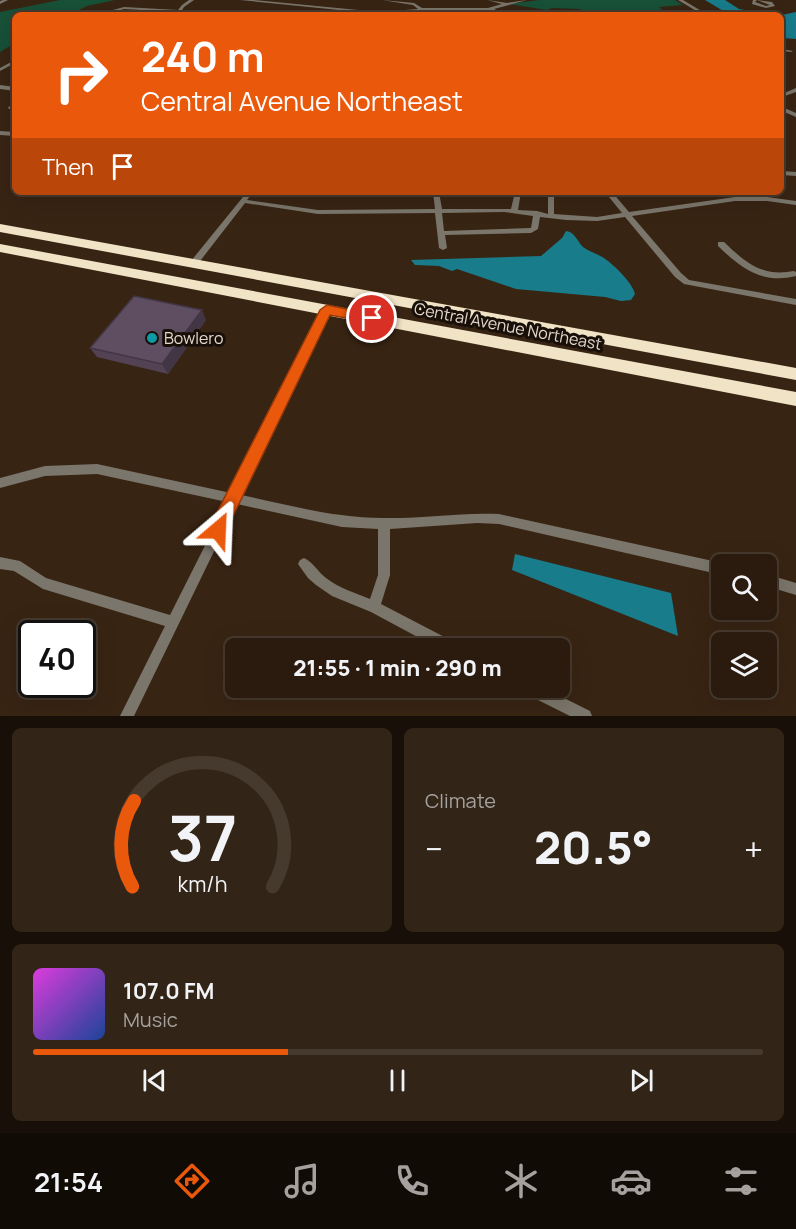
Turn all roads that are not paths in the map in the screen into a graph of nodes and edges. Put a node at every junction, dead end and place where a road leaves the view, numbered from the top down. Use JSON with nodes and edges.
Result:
{"nodes":[{"id":1,"x":6,"y":0,"type":"edge"},
{"id":2,"x":192,"y":0,"type":"edge"},
{"id":3,"x":242,"y":0,"type":"edge"},
{"id":4,"x":384,"y":0,"type":"edge"},
{"id":5,"x":489,"y":0,"type":"edge"},
{"id":6,"x":525,"y":0,"type":"edge"},
{"id":7,"x":619,"y":0,"type":"edge"},
{"id":8,"x":659,"y":0,"type":"edge"},
{"id":9,"x":680,"y":0,"type":"edge"},
{"id":10,"x":634,"y":1,"type":"edge"},
{"id":11,"x":0,"y":3,"type":"edge"},
{"id":12,"x":506,"y":4,"type":"junction"},
{"id":13,"x":422,"y":9,"type":"junction"},
{"id":14,"x":491,"y":9,"type":"junction"},
{"id":15,"x":104,"y":12,"type":"edge"},
{"id":16,"x":168,"y":12,"type":"edge"},
{"id":17,"x":179,"y":12,"type":"edge"},
{"id":18,"x":424,"y":12,"type":"edge"},
{"id":19,"x":480,"y":12,"type":"edge"},
{"id":20,"x":498,"y":12,"type":"edge"},
{"id":21,"x":701,"y":12,"type":"edge"},
{"id":22,"x":248,"y":195,"type":"edge"},
{"id":23,"x":436,"y":195,"type":"edge"},
{"id":24,"x":517,"y":195,"type":"edge"},
{"id":25,"x":553,"y":195,"type":"edge"},
{"id":26,"x":611,"y":195,"type":"edge"},
{"id":27,"x":243,"y":201,"type":"junction"},
{"id":28,"x":796,"y":203,"type":"edge"},
{"id":29,"x":438,"y":211,"type":"junction"},
{"id":30,"x":514,"y":211,"type":"junction"},
{"id":31,"x":537,"y":213,"type":"junction"},
{"id":32,"x":627,"y":214,"type":"junction"},
{"id":33,"x":551,"y":216,"type":"junction"},
{"id":34,"x":0,"y":228,"type":"edge"},
{"id":35,"x":441,"y":233,"type":"junction"},
{"id":36,"x":721,"y":244,"type":"dead end"},
{"id":37,"x":0,"y":248,"type":"edge"},
{"id":38,"x":443,"y":248,"type":"dead end"},
{"id":39,"x":194,"y":263,"type":"junction"},
{"id":40,"x":794,"y":274,"type":"dead end"},
{"id":41,"x":796,"y":302,"type":"edge"},
{"id":42,"x":327,"y":310,"type":"junction"},
{"id":43,"x":796,"y":374,"type":"edge"},
{"id":44,"x":796,"y":399,"type":"edge"},
{"id":45,"x":0,"y":483,"type":"edge"},
{"id":46,"x":232,"y":499,"type":"junction"},
{"id":47,"x":384,"y":524,"type":"junction"},
{"id":48,"x":0,"y":563,"type":"edge"},
{"id":49,"x":304,"y":564,"type":"dead end"},
{"id":50,"x":711,"y":567,"type":"edge"},
{"id":51,"x":777,"y":583,"type":"edge"},
{"id":52,"x":796,"y":589,"type":"edge"},
{"id":53,"x":374,"y":607,"type":"junction"},
{"id":54,"x":173,"y":622,"type":"junction"},
{"id":55,"x":432,"y":638,"type":"edge"},
{"id":56,"x":549,"y":698,"type":"edge"},
{"id":57,"x":127,"y":716,"type":"edge"},
{"id":58,"x":585,"y":716,"type":"edge"}],
"edges":[{"from":1,"to":11,"type":"street"},
{"from":2,"to":17,"type":"street"},
{"from":3,"to":13,"type":"street"},
{"from":4,"to":13,"type":"street"},
{"from":5,"to":12,"type":"street"},
{"from":6,"to":12,"type":"street"},
{"from":7,"to":10,"type":"street"},
{"from":8,"to":10,"type":"street"},
{"from":9,"to":21,"type":"street"},
{"from":12,"to":14,"type":"street"},
{"from":13,"to":18,"type":"street"},
{"from":13,"to":19,"type":"street"},
{"from":14,"to":19,"type":"street"},
{"from":14,"to":20,"type":"street"},
{"from":15,"to":16,"type":"street"},
{"from":22,"to":27,"type":"street"},
{"from":23,"to":29,"type":"street"},
{"from":24,"to":30,"type":"street"},
{"from":25,"to":33,"type":"street"},
{"from":26,"to":32,"type":"street"},
{"from":27,"to":29,"type":"street"},
{"from":27,"to":39,"type":"street"},
{"from":28,"to":32,"type":"street"},
{"from":29,"to":30,"type":"street"},
{"from":29,"to":35,"type":"street"},
{"from":30,"to":31,"type":"street"},
{"from":31,"to":33,"type":"street"},
{"from":31,"to":35,"type":"street"},
{"from":32,"to":33,"type":"street"},
{"from":32,"to":41,"type":"street"},
{"from":34,"to":39,"type":"highway","name":"Central Avenue Northeast"},
{"from":35,"to":38,"type":"street"},
{"from":36,"to":40,"type":"street"},
{"from":37,"to":42,"type":"highway","name":"Central Avenue Northeast"},
{"from":39,"to":43,"type":"highway","name":"Central Avenue Northeast"},
{"from":42,"to":44,"type":"highway","name":"Central Avenue Northeast"},
{"from":42,"to":46,"type":"street"},
{"from":45,"to":46,"type":"street"},
{"from":46,"to":47,"type":"street"},
{"from":46,"to":54,"type":"street"},
{"from":47,"to":50,"type":"street"},
{"from":47,"to":53,"type":"street"},
{"from":48,"to":54,"type":"street"},
{"from":49,"to":53,"type":"street"},
{"from":51,"to":52,"type":"street"},
{"from":53,"to":55,"type":"street"},
{"from":54,"to":57,"type":"street"},
{"from":56,"to":58,"type":"street"}]}
